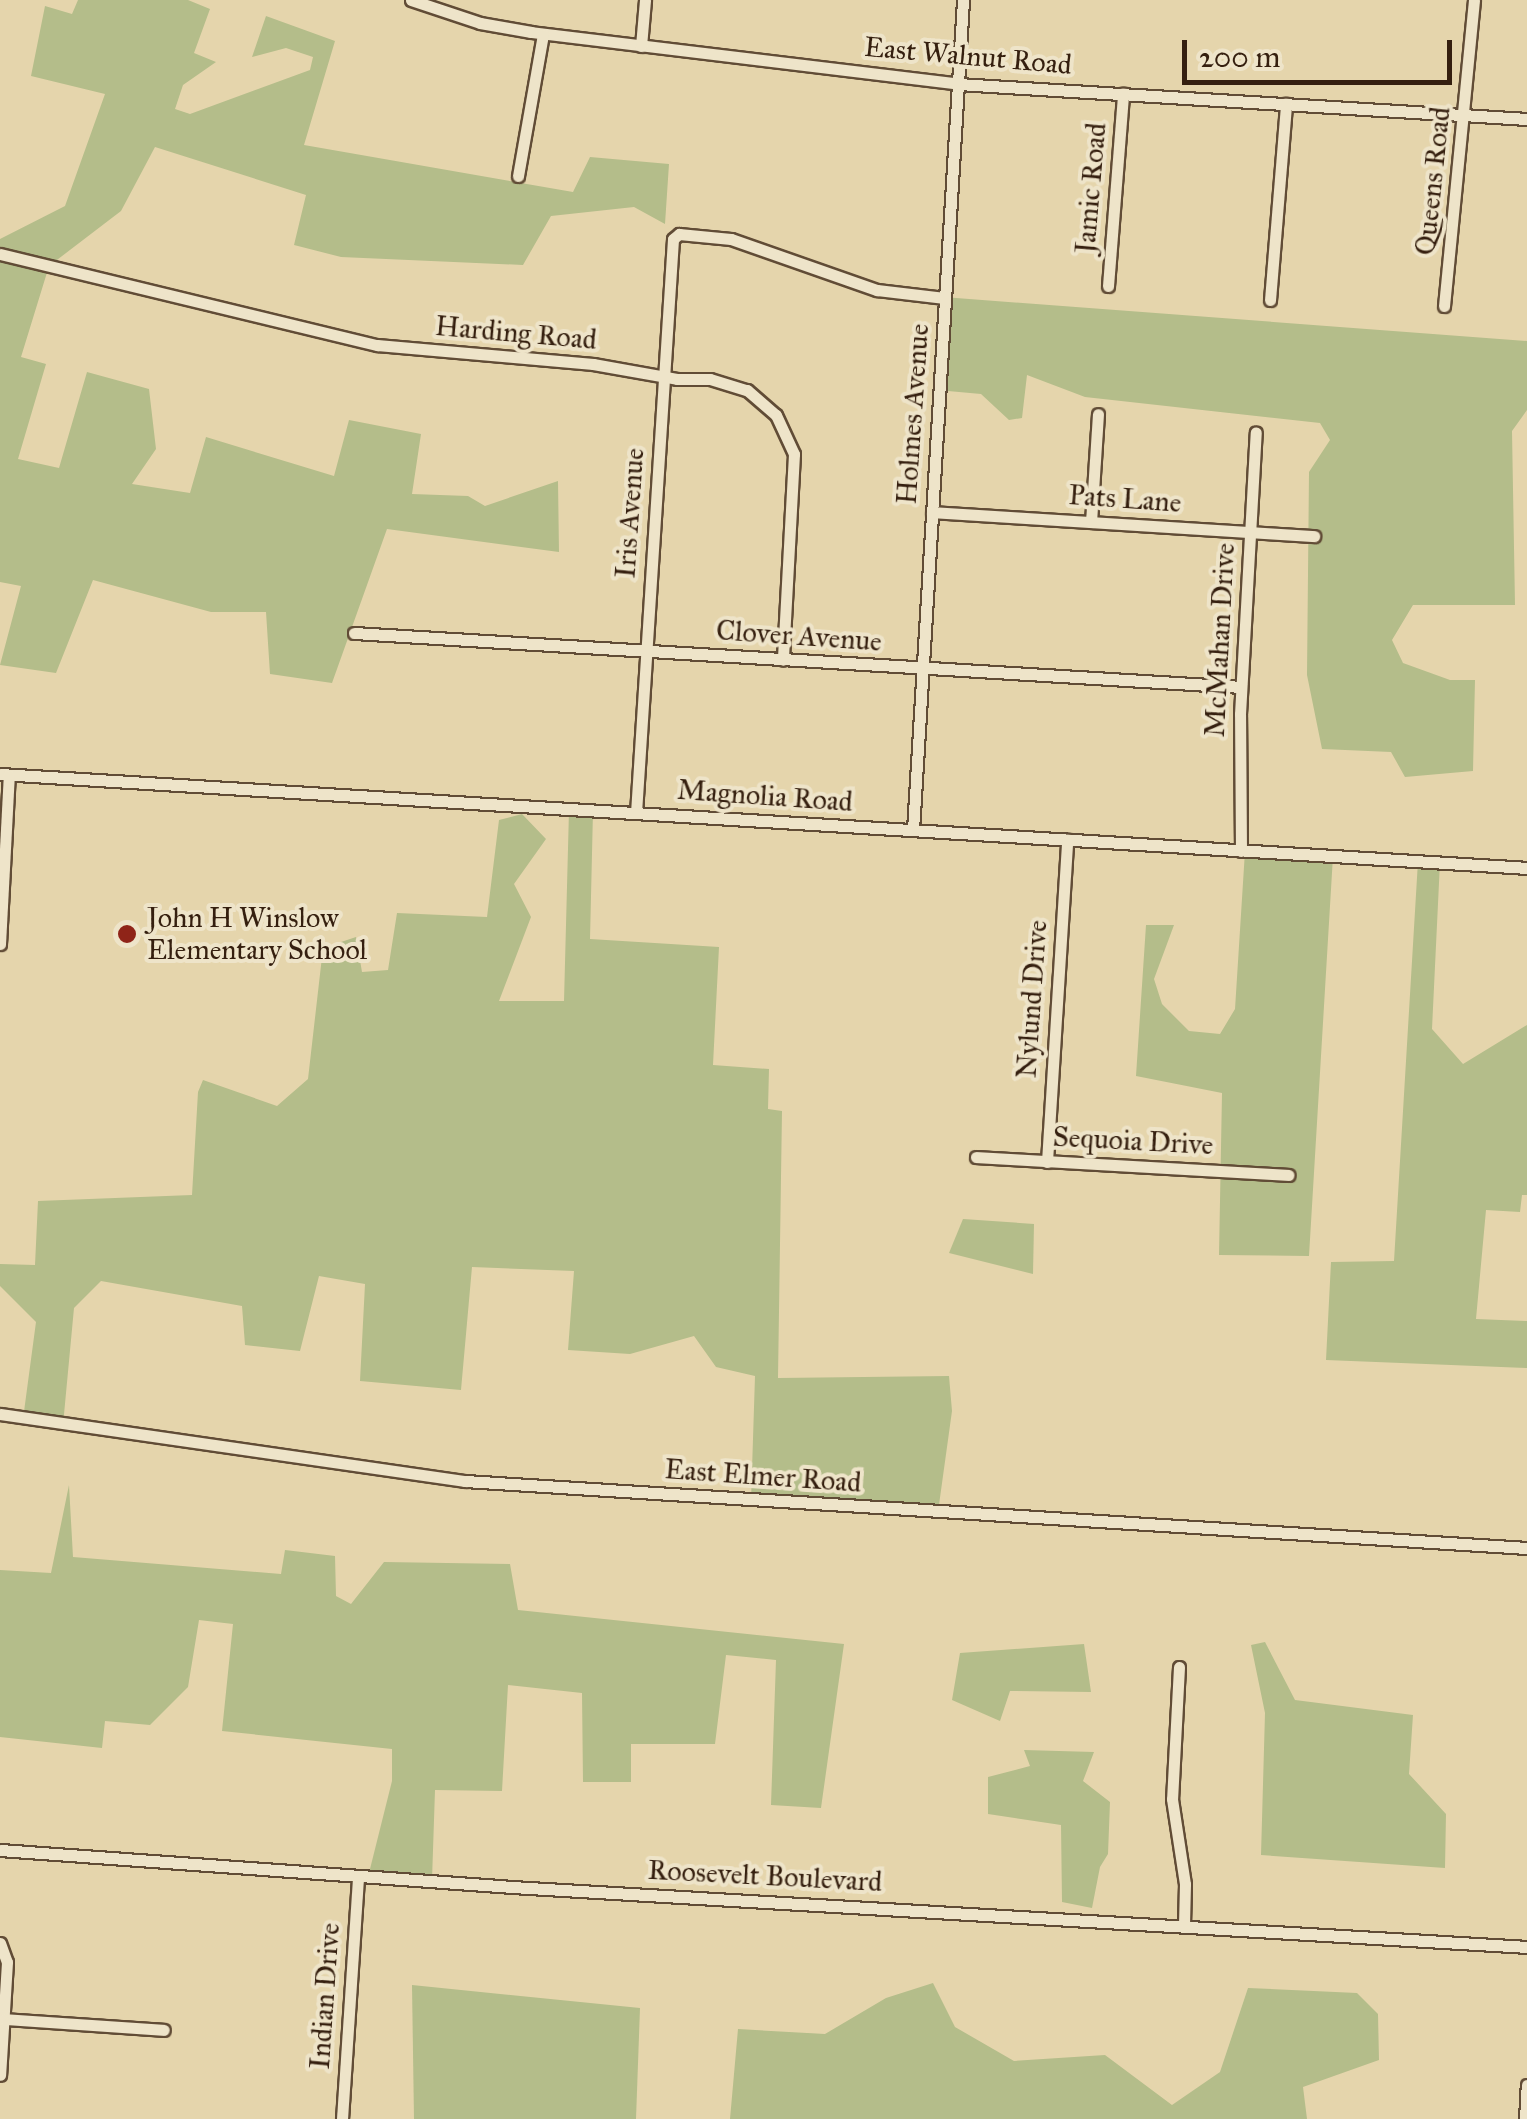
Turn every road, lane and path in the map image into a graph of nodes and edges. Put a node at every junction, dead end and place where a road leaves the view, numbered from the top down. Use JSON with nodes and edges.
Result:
{"nodes":[{"id":1,"x":645,"y":0,"type":"edge"},
{"id":2,"x":964,"y":0,"type":"edge"},
{"id":3,"x":1474,"y":0,"type":"edge"},
{"id":4,"x":418,"y":1,"type":"edge"},
{"id":5,"x":543,"y":34,"type":"junction"},
{"id":6,"x":640,"y":46,"type":"junction"},
{"id":7,"x":958,"y":84,"type":"junction"},
{"id":8,"x":1123,"y":94,"type":"junction"},
{"id":9,"x":1286,"y":104,"type":"junction"},
{"id":10,"x":1464,"y":116,"type":"junction"},
{"id":11,"x":1527,"y":119,"type":"edge"},
{"id":12,"x":518,"y":176,"type":"dead end"},
{"id":13,"x":0,"y":254,"type":"edge"},
{"id":14,"x":1108,"y":286,"type":"dead end"},
{"id":15,"x":945,"y":298,"type":"junction"},
{"id":16,"x":1270,"y":300,"type":"dead end"},
{"id":17,"x":1444,"y":306,"type":"dead end"},
{"id":18,"x":663,"y":377,"type":"junction"},
{"id":19,"x":1098,"y":414,"type":"dead end"},
{"id":20,"x":1256,"y":432,"type":"dead end"},
{"id":21,"x":932,"y":512,"type":"junction"},
{"id":22,"x":1090,"y":522,"type":"junction"},
{"id":23,"x":1250,"y":532,"type":"junction"},
{"id":24,"x":1314,"y":536,"type":"dead end"},
{"id":25,"x":354,"y":633,"type":"dead end"},
{"id":26,"x":646,"y":651,"type":"junction"},
{"id":27,"x":783,"y":660,"type":"junction"},
{"id":28,"x":922,"y":668,"type":"junction"},
{"id":29,"x":1241,"y":687,"type":"junction"},
{"id":30,"x":5,"y":774,"type":"edge"},
{"id":31,"x":636,"y":813,"type":"junction"},
{"id":32,"x":913,"y":830,"type":"junction"},
{"id":33,"x":1067,"y":840,"type":"junction"},
{"id":34,"x":1241,"y":851,"type":"junction"},
{"id":35,"x":1527,"y":868,"type":"edge"},
{"id":36,"x":0,"y":944,"type":"edge"},
{"id":37,"x":976,"y":1158,"type":"dead end"},
{"id":38,"x":1046,"y":1162,"type":"junction"},
{"id":39,"x":1288,"y":1175,"type":"dead end"},
{"id":40,"x":0,"y":1414,"type":"edge"},
{"id":41,"x":1527,"y":1548,"type":"edge"},
{"id":42,"x":1179,"y":1667,"type":"dead end"},
{"id":43,"x":0,"y":1850,"type":"edge"},
{"id":44,"x":358,"y":1876,"type":"junction"},
{"id":45,"x":1184,"y":1926,"type":"junction"},
{"id":46,"x":0,"y":1944,"type":"edge"},
{"id":47,"x":1527,"y":1948,"type":"edge"},
{"id":48,"x":4,"y":2019,"type":"junction"},
{"id":49,"x":164,"y":2030,"type":"dead end"},
{"id":50,"x":0,"y":2076,"type":"edge"},
{"id":51,"x":1527,"y":2085,"type":"edge"},
{"id":52,"x":342,"y":2119,"type":"edge"},
{"id":53,"x":1525,"y":2119,"type":"edge"}],
"edges":[{"from":1,"to":6,"type":"street"},
{"from":2,"to":7,"type":"street","name":"Holmes Avenue"},
{"from":3,"to":10,"type":"street","name":"Queens Road"},
{"from":4,"to":5,"type":"street","name":"East Walnut Road"},
{"from":5,"to":6,"type":"street","name":"East Walnut Road"},
{"from":5,"to":12,"type":"street"},
{"from":6,"to":7,"type":"street","name":"East Walnut Road"},
{"from":7,"to":8,"type":"street","name":"East Walnut Road"},
{"from":7,"to":15,"type":"street","name":"Holmes Avenue"},
{"from":8,"to":9,"type":"street","name":"East Walnut Road"},
{"from":8,"to":14,"type":"street","name":"Jamic Road"},
{"from":9,"to":10,"type":"street","name":"East Walnut Road"},
{"from":9,"to":16,"type":"street"},
{"from":10,"to":11,"type":"street","name":"East Walnut Road"},
{"from":10,"to":17,"type":"street","name":"Queens Road"},
{"from":13,"to":18,"type":"street","name":"Harding Road"},
{"from":15,"to":18,"type":"street","name":"Iris Avenue"},
{"from":15,"to":21,"type":"street","name":"Holmes Avenue"},
{"from":18,"to":26,"type":"street","name":"Iris Avenue"},
{"from":18,"to":27,"type":"street","name":"Harding Road"},
{"from":19,"to":22,"type":"street"},
{"from":20,"to":23,"type":"street","name":"McMahan Drive"},
{"from":21,"to":22,"type":"street","name":"Pats Lane"},
{"from":21,"to":28,"type":"street","name":"Holmes Avenue"},
{"from":22,"to":23,"type":"street","name":"Pats Lane"},
{"from":23,"to":24,"type":"street","name":"Pats Lane"},
{"from":23,"to":29,"type":"street","name":"McMahan Drive"},
{"from":25,"to":26,"type":"street","name":"Clover Avenue"},
{"from":26,"to":27,"type":"street","name":"Clover Avenue"},
{"from":26,"to":31,"type":"street","name":"Iris Avenue"},
{"from":27,"to":28,"type":"street","name":"Clover Avenue"},
{"from":28,"to":29,"type":"street","name":"Clover Avenue"},
{"from":28,"to":32,"type":"street","name":"Holmes Avenue"},
{"from":29,"to":34,"type":"street","name":"McMahan Drive"},
{"from":30,"to":31,"type":"street","name":"Magnolia Road"},
{"from":30,"to":36,"type":"street"},
{"from":31,"to":32,"type":"street","name":"Magnolia Road"},
{"from":32,"to":33,"type":"street","name":"Magnolia Road"},
{"from":33,"to":34,"type":"street","name":"Magnolia Road"},
{"from":33,"to":38,"type":"street","name":"Nylund Drive"},
{"from":34,"to":35,"type":"street","name":"Magnolia Road"},
{"from":37,"to":38,"type":"street","name":"Sequoia Drive"},
{"from":38,"to":39,"type":"street","name":"Sequoia Drive"},
{"from":40,"to":41,"type":"street","name":"East Elmer Road"},
{"from":42,"to":45,"type":"street"},
{"from":43,"to":44,"type":"street","name":"Roosevelt Boulevard"},
{"from":44,"to":45,"type":"street","name":"Roosevelt Boulevard"},
{"from":44,"to":52,"type":"street","name":"Indian Drive"},
{"from":45,"to":47,"type":"street","name":"Roosevelt Boulevard"},
{"from":46,"to":48,"type":"street"},
{"from":48,"to":49,"type":"street"},
{"from":48,"to":50,"type":"street"},
{"from":51,"to":53,"type":"street"}]}
